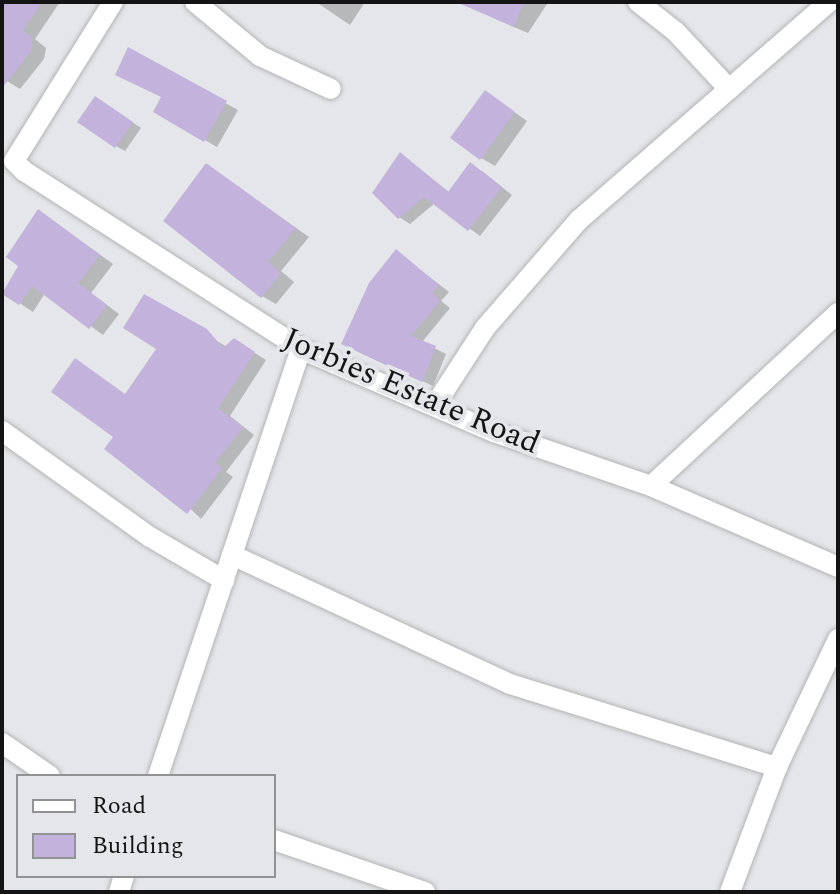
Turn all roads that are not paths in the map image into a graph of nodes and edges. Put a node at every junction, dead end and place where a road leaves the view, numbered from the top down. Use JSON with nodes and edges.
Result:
{"nodes":[{"id":1,"x":113,"y":2,"type":"edge"},
{"id":2,"x":195,"y":2,"type":"edge"},
{"id":3,"x":638,"y":2,"type":"edge"},
{"id":4,"x":829,"y":2,"type":"edge"},
{"id":5,"x":331,"y":89,"type":"dead end"},
{"id":6,"x":729,"y":89,"type":"junction"},
{"id":7,"x":838,"y":313,"type":"edge"},
{"id":8,"x":301,"y":349,"type":"junction"},
{"id":9,"x":435,"y":405,"type":"junction"},
{"id":10,"x":2,"y":431,"type":"edge"},
{"id":11,"x":651,"y":486,"type":"junction"},
{"id":12,"x":232,"y":555,"type":"junction"},
{"id":13,"x":838,"y":567,"type":"edge"},
{"id":14,"x":224,"y":580,"type":"junction"},
{"id":15,"x":838,"y":639,"type":"edge"},
{"id":16,"x":2,"y":743,"type":"edge"},
{"id":17,"x":777,"y":767,"type":"junction"},
{"id":18,"x":47,"y":774,"type":"edge"},
{"id":19,"x":159,"y":774,"type":"edge"},
{"id":20,"x":276,"y":841,"type":"edge"},
{"id":21,"x":425,"y":892,"type":"edge"},
{"id":22,"x":730,"y":892,"type":"edge"}],
"edges":[{"from":1,"to":8,"type":"street","name":"Jorbies Estate Road"},
{"from":2,"to":5,"type":"street"},
{"from":3,"to":6,"type":"street"},
{"from":4,"to":6,"type":"street"},
{"from":6,"to":9,"type":"street"},
{"from":7,"to":11,"type":"street"},
{"from":8,"to":9,"type":"street","name":"Jorbies Estate Road"},
{"from":8,"to":12,"type":"street"},
{"from":9,"to":11,"type":"street","name":"Jorbies Estate Road"},
{"from":10,"to":14,"type":"street"},
{"from":11,"to":13,"type":"street","name":"Jorbies Estate Road"},
{"from":12,"to":14,"type":"street"},
{"from":12,"to":17,"type":"street"},
{"from":14,"to":19,"type":"street"},
{"from":15,"to":17,"type":"street"},
{"from":16,"to":18,"type":"street"},
{"from":17,"to":22,"type":"street"},
{"from":20,"to":21,"type":"street"}]}
